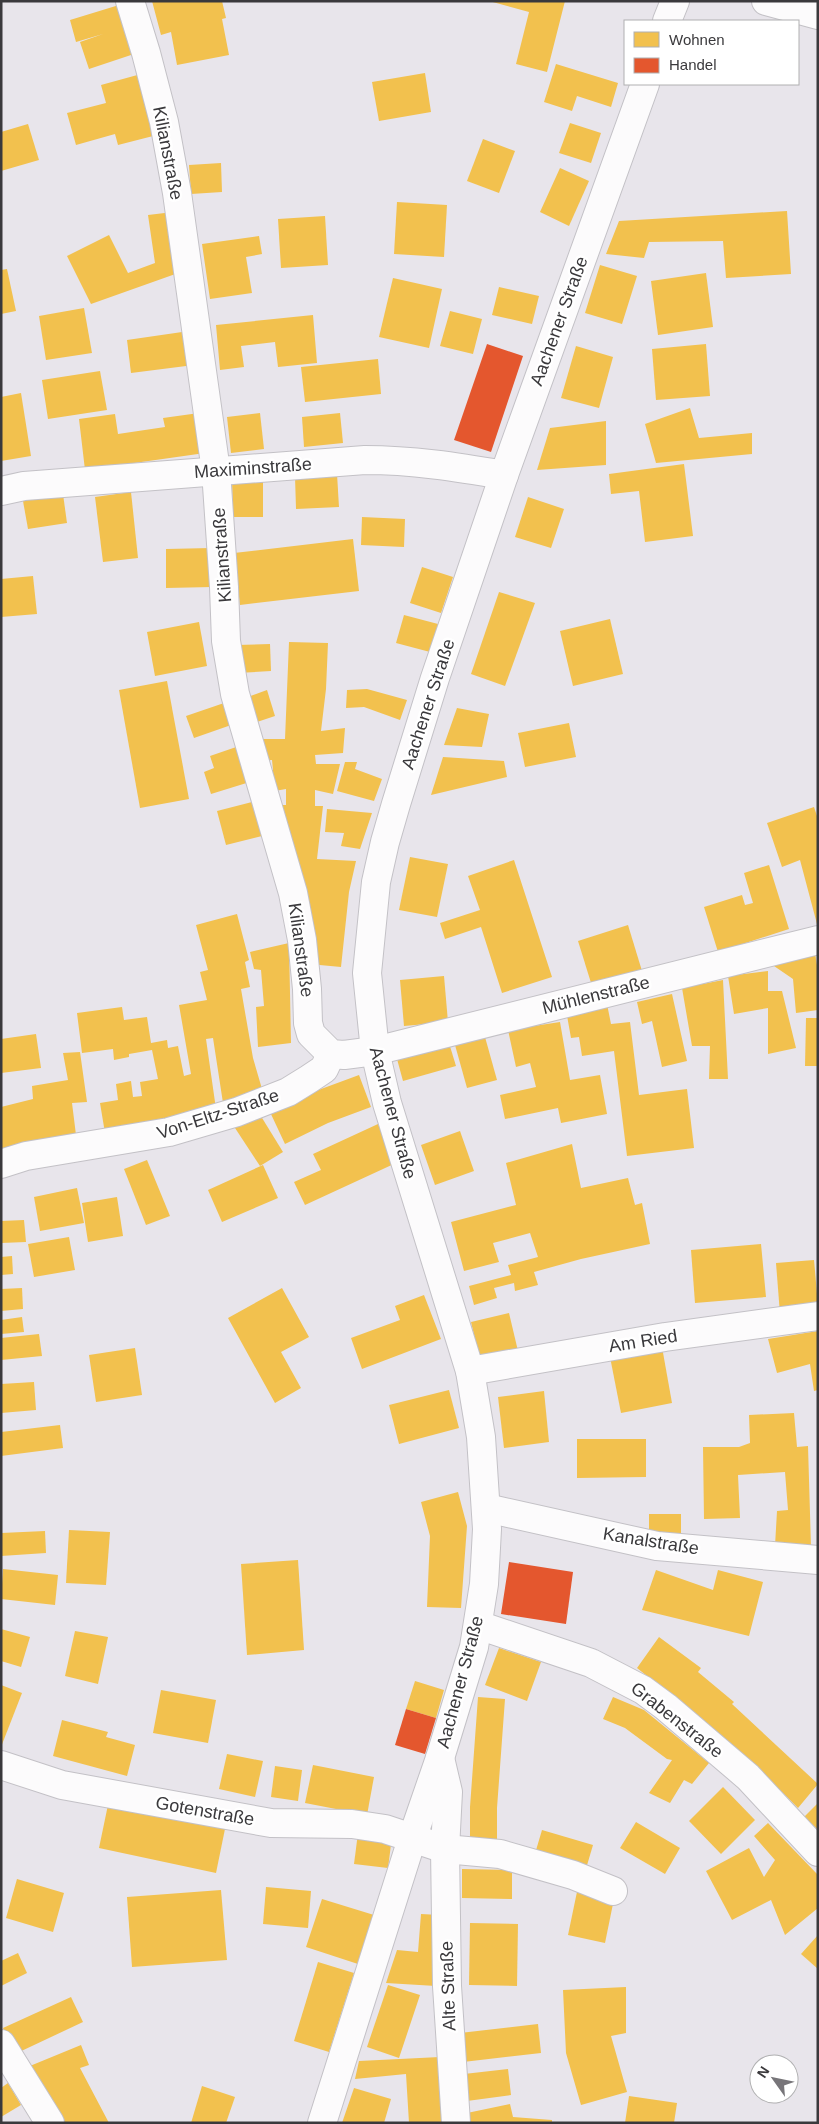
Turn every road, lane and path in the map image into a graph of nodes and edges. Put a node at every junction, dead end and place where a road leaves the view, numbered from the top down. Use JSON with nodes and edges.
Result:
{"nodes":[{"id":1,"x":130,"y":1,"type":"edge"},
{"id":2,"x":675,"y":1,"type":"edge"},
{"id":3,"x":766,"y":1,"type":"edge"},
{"id":4,"x":818,"y":15,"type":"edge"},
{"id":5,"x":668,"y":20,"type":"edge"},
{"id":6,"x":645,"y":85,"type":"edge"},
{"id":7,"x":216,"y":471,"type":"junction"},
{"id":8,"x":504,"y":475,"type":"junction"},
{"id":9,"x":1,"y":491,"type":"edge"},
{"id":10,"x":818,"y":940,"type":"edge"},
{"id":11,"x":375,"y":1051,"type":"junction"},
{"id":12,"x":331,"y":1054,"type":"junction"},
{"id":13,"x":1,"y":1164,"type":"edge"},
{"id":14,"x":818,"y":1316,"type":"edge"},
{"id":15,"x":470,"y":1371,"type":"junction"},
{"id":16,"x":486,"y":1508,"type":"junction"},
{"id":17,"x":818,"y":1560,"type":"edge"},
{"id":18,"x":478,"y":1626,"type":"junction"},
{"id":19,"x":440,"y":1758,"type":"junction"},
{"id":20,"x":1,"y":1766,"type":"edge"},
{"id":21,"x":412,"y":1839,"type":"junction"},
{"id":22,"x":445,"y":1849,"type":"junction"},
{"id":23,"x":818,"y":1852,"type":"edge"},
{"id":24,"x":613,"y":1891,"type":"dead end"},
{"id":25,"x":1,"y":2044,"type":"edge"},
{"id":26,"x":50,"y":2123,"type":"edge"},
{"id":27,"x":322,"y":2123,"type":"edge"},
{"id":28,"x":456,"y":2123,"type":"edge"}],
"edges":[{"from":1,"to":7,"type":"street","name":"Kilianstraße"},
{"from":2,"to":5,"type":"street"},
{"from":3,"to":4,"type":"street"},
{"from":6,"to":8,"type":"street","name":"Aachener Straße"},
{"from":7,"to":8,"type":"street","name":"Maximinstraße"},
{"from":7,"to":9,"type":"street","name":"Maximinstraße"},
{"from":7,"to":12,"type":"street","name":"Kilianstraße"},
{"from":8,"to":11,"type":"street","name":"Aachener Straße"},
{"from":10,"to":11,"type":"street","name":"Mühlenstraße"},
{"from":11,"to":12,"type":"street"},
{"from":11,"to":15,"type":"street","name":"Aachener Straße"},
{"from":12,"to":13,"type":"street","name":"Von-Eltz-Straße"},
{"from":14,"to":15,"type":"street","name":"Am Ried"},
{"from":15,"to":16,"type":"street","name":"Aachener Straße"},
{"from":16,"to":17,"type":"street","name":"Kanalstraße"},
{"from":16,"to":18,"type":"street","name":"Aachener Straße"},
{"from":18,"to":19,"type":"street","name":"Aachener Straße"},
{"from":18,"to":23,"type":"street","name":"Grabenstraße"},
{"from":19,"to":21,"type":"street","name":"Aachener Straße"},
{"from":19,"to":22,"type":"street","name":"Alte Straße"},
{"from":20,"to":21,"type":"street","name":"Gotenstraße"},
{"from":21,"to":22,"type":"street"},
{"from":21,"to":27,"type":"street","name":"Aachener Straße"},
{"from":22,"to":24,"type":"street"},
{"from":22,"to":28,"type":"street","name":"Alte Straße"},
{"from":25,"to":26,"type":"street"}]}
